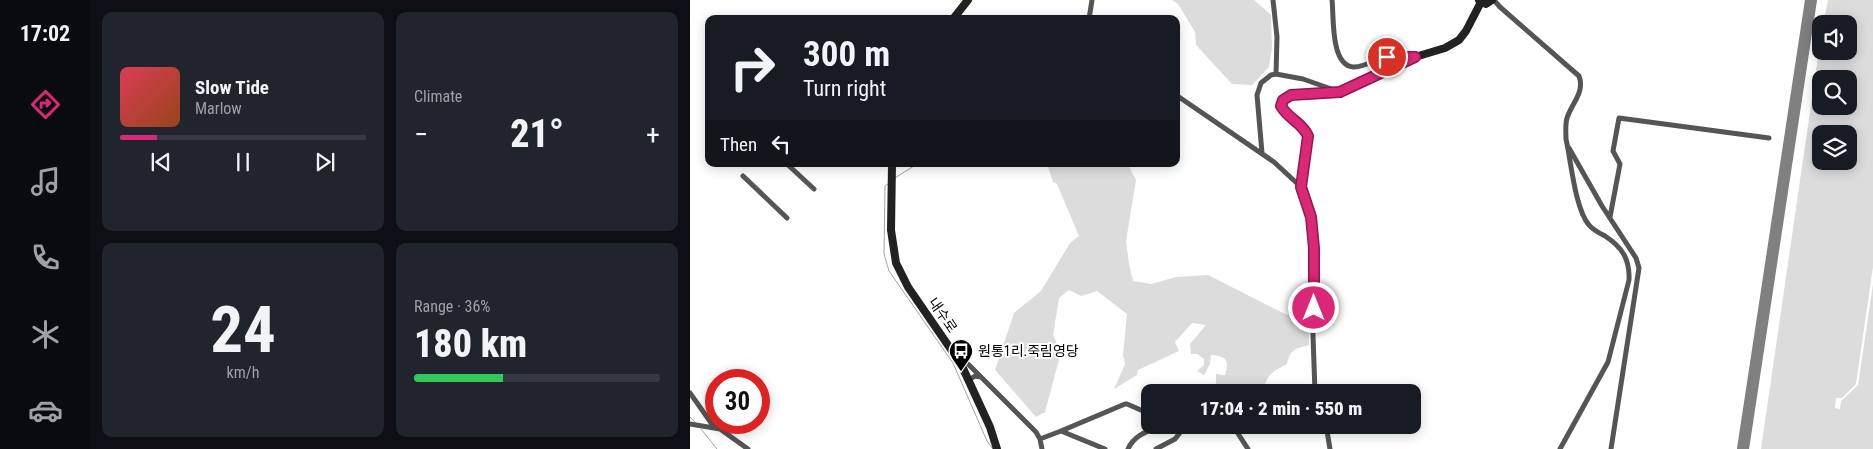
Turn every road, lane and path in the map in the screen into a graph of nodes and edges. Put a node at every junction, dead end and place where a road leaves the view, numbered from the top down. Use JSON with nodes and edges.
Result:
{"nodes":[{"id":1,"x":968,"y":0,"type":"edge"},
{"id":2,"x":1092,"y":0,"type":"edge"},
{"id":3,"x":1273,"y":0,"type":"edge"},
{"id":4,"x":1332,"y":0,"type":"edge"},
{"id":5,"x":1493,"y":0,"type":"edge"},
{"id":6,"x":1480,"y":1,"type":"edge"},
{"id":7,"x":956,"y":15,"type":"edge"},
{"id":8,"x":1090,"y":15,"type":"edge"},
{"id":9,"x":1415,"y":57,"type":"junction"},
{"id":10,"x":1276,"y":74,"type":"junction"},
{"id":11,"x":1340,"y":92,"type":"junction"},
{"id":12,"x":1180,"y":98,"type":"edge"},
{"id":13,"x":1769,"y":138,"type":"dead end"},
{"id":14,"x":1568,"y":146,"type":"junction"},
{"id":15,"x":1262,"y":153,"type":"junction"},
{"id":16,"x":789,"y":167,"type":"edge"},
{"id":17,"x":892,"y":167,"type":"edge"},
{"id":18,"x":743,"y":176,"type":"dead end"},
{"id":19,"x":1301,"y":187,"type":"junction"},
{"id":20,"x":814,"y":189,"type":"dead end"},
{"id":21,"x":1610,"y":217,"type":"junction"},
{"id":22,"x":787,"y":218,"type":"dead end"},
{"id":23,"x":950,"y":346,"type":"junction"},
{"id":24,"x":981,"y":377,"type":"junction"},
{"id":25,"x":969,"y":380,"type":"junction"},
{"id":26,"x":1316,"y":384,"type":"edge"},
{"id":27,"x":690,"y":394,"type":"edge"},
{"id":28,"x":1141,"y":410,"type":"edge"},
{"id":29,"x":705,"y":418,"type":"edge"},
{"id":30,"x":690,"y":424,"type":"edge"},
{"id":31,"x":705,"y":426,"type":"edge"},
{"id":32,"x":1062,"y":431,"type":"junction"},
{"id":33,"x":728,"y":434,"type":"edge"},
{"id":34,"x":1143,"y":434,"type":"edge"},
{"id":35,"x":1179,"y":434,"type":"edge"},
{"id":36,"x":1238,"y":434,"type":"edge"},
{"id":37,"x":1328,"y":434,"type":"edge"},
{"id":38,"x":1040,"y":439,"type":"junction"},
{"id":39,"x":748,"y":449,"type":"edge"},
{"id":40,"x":997,"y":449,"type":"edge"},
{"id":41,"x":1042,"y":449,"type":"edge"},
{"id":42,"x":1105,"y":449,"type":"edge"},
{"id":43,"x":1128,"y":449,"type":"edge"},
{"id":44,"x":1156,"y":449,"type":"edge"},
{"id":45,"x":1248,"y":449,"type":"edge"},
{"id":46,"x":1330,"y":449,"type":"edge"},
{"id":47,"x":1560,"y":449,"type":"edge"},
{"id":48,"x":1611,"y":449,"type":"edge"}],
"edges":[{"from":1,"to":7,"type":"street"},
{"from":2,"to":8,"type":"street"},
{"from":3,"to":10,"type":"street"},
{"from":4,"to":9,"type":"street"},
{"from":5,"to":6,"type":"street"},
{"from":5,"to":14,"type":"street"},
{"from":6,"to":9,"type":"street"},
{"from":9,"to":11,"type":"street"},
{"from":10,"to":11,"type":"street"},
{"from":10,"to":15,"type":"street"},
{"from":11,"to":19,"type":"street"},
{"from":12,"to":15,"type":"street"},
{"from":13,"to":21,"type":"street"},
{"from":14,"to":21,"type":"street"},
{"from":14,"to":47,"type":"street"},
{"from":15,"to":19,"type":"street"},
{"from":16,"to":20,"type":"street"},
{"from":17,"to":23,"type":"street","name":"내수로"},
{"from":18,"to":22,"type":"street"},
{"from":19,"to":26,"type":"street"},
{"from":21,"to":48,"type":"street"},
{"from":23,"to":24,"type":"street"},
{"from":23,"to":25,"type":"street","name":"내수로"},
{"from":24,"to":25,"type":"street"},
{"from":24,"to":38,"type":"street"},
{"from":25,"to":40,"type":"street","name":"내수로"},
{"from":27,"to":29,"type":"street"},
{"from":28,"to":32,"type":"street"},
{"from":30,"to":31,"type":"street"},
{"from":32,"to":38,"type":"street"},
{"from":32,"to":42,"type":"street"},
{"from":33,"to":39,"type":"street"},
{"from":34,"to":43,"type":"street"},
{"from":35,"to":44,"type":"street"},
{"from":36,"to":45,"type":"street"},
{"from":37,"to":46,"type":"street"},
{"from":38,"to":41,"type":"street"}]}
